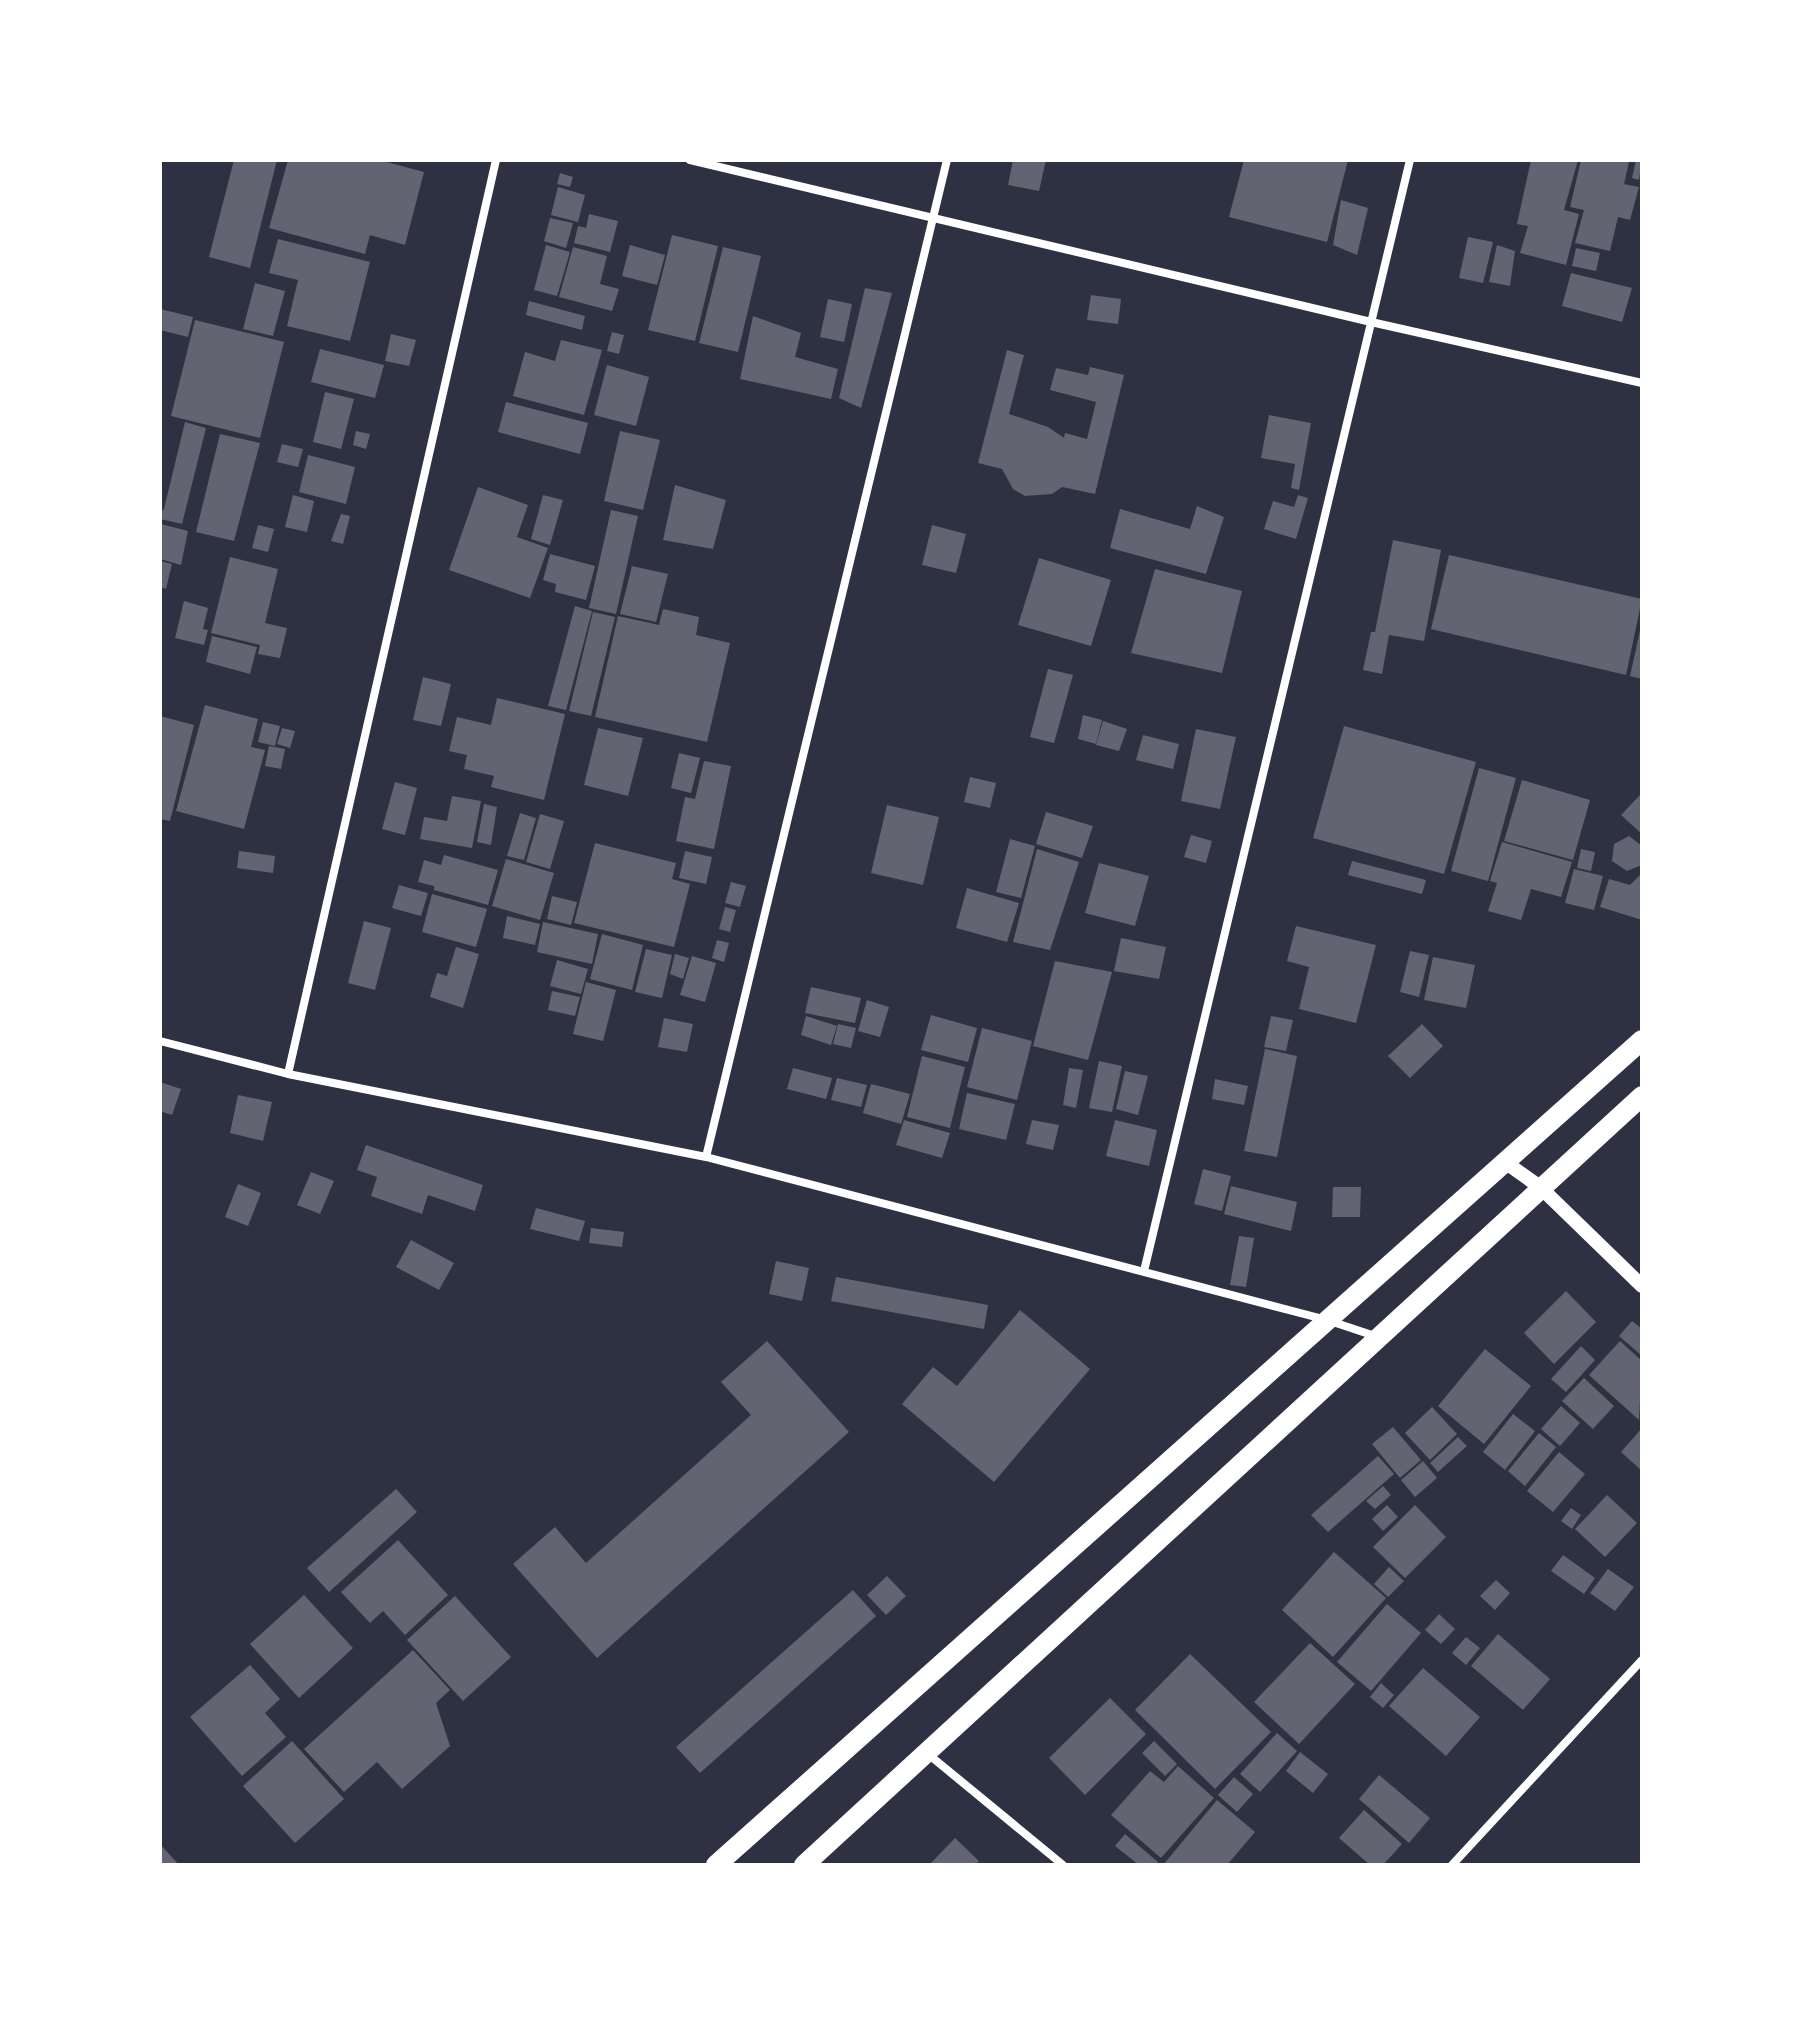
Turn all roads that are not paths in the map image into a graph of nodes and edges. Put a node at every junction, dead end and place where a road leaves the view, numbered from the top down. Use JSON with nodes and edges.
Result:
{"nodes":[{"id":1,"x":496,"y":160,"type":"edge"},
{"id":2,"x":690,"y":160,"type":"edge"},
{"id":3,"x":947,"y":160,"type":"edge"},
{"id":4,"x":1410,"y":160,"type":"edge"},
{"id":5,"x":933,"y":218,"type":"junction"},
{"id":6,"x":1371,"y":322,"type":"junction"},
{"id":7,"x":1642,"y":383,"type":"edge"},
{"id":8,"x":1642,"y":1040,"type":"edge"},
{"id":9,"x":160,"y":1041,"type":"edge"},
{"id":10,"x":288,"y":1074,"type":"junction"},
{"id":11,"x":1642,"y":1096,"type":"edge"},
{"id":12,"x":706,"y":1157,"type":"junction"},
{"id":13,"x":1505,"y":1162,"type":"junction"},
{"id":14,"x":1540,"y":1187,"type":"junction"},
{"id":15,"x":1144,"y":1271,"type":"junction"},
{"id":16,"x":1642,"y":1286,"type":"edge"},
{"id":17,"x":1327,"y":1320,"type":"junction"},
{"id":18,"x":1378,"y":1337,"type":"junction"},
{"id":19,"x":1642,"y":1660,"type":"edge"},
{"id":20,"x":928,"y":1754,"type":"junction"},
{"id":21,"x":716,"y":1865,"type":"edge"},
{"id":22,"x":804,"y":1865,"type":"edge"},
{"id":23,"x":1063,"y":1865,"type":"edge"},
{"id":24,"x":1452,"y":1865,"type":"edge"}],
"edges":[{"from":1,"to":10,"type":"street"},
{"from":2,"to":5,"type":"street"},
{"from":3,"to":5,"type":"street"},
{"from":4,"to":6,"type":"street"},
{"from":5,"to":6,"type":"street"},
{"from":5,"to":12,"type":"street"},
{"from":6,"to":7,"type":"street"},
{"from":6,"to":15,"type":"street"},
{"from":8,"to":13,"type":"main road"},
{"from":9,"to":10,"type":"street"},
{"from":10,"to":12,"type":"street"},
{"from":11,"to":14,"type":"main road"},
{"from":12,"to":15,"type":"street"},
{"from":13,"to":14,"type":"street"},
{"from":13,"to":17,"type":"main road"},
{"from":14,"to":16,"type":"street"},
{"from":14,"to":18,"type":"main road"},
{"from":15,"to":17,"type":"street"},
{"from":17,"to":18,"type":"street"},
{"from":17,"to":21,"type":"main road"},
{"from":18,"to":20,"type":"main road"},
{"from":19,"to":24,"type":"street"},
{"from":20,"to":22,"type":"main road"},
{"from":20,"to":23,"type":"street"}]}
